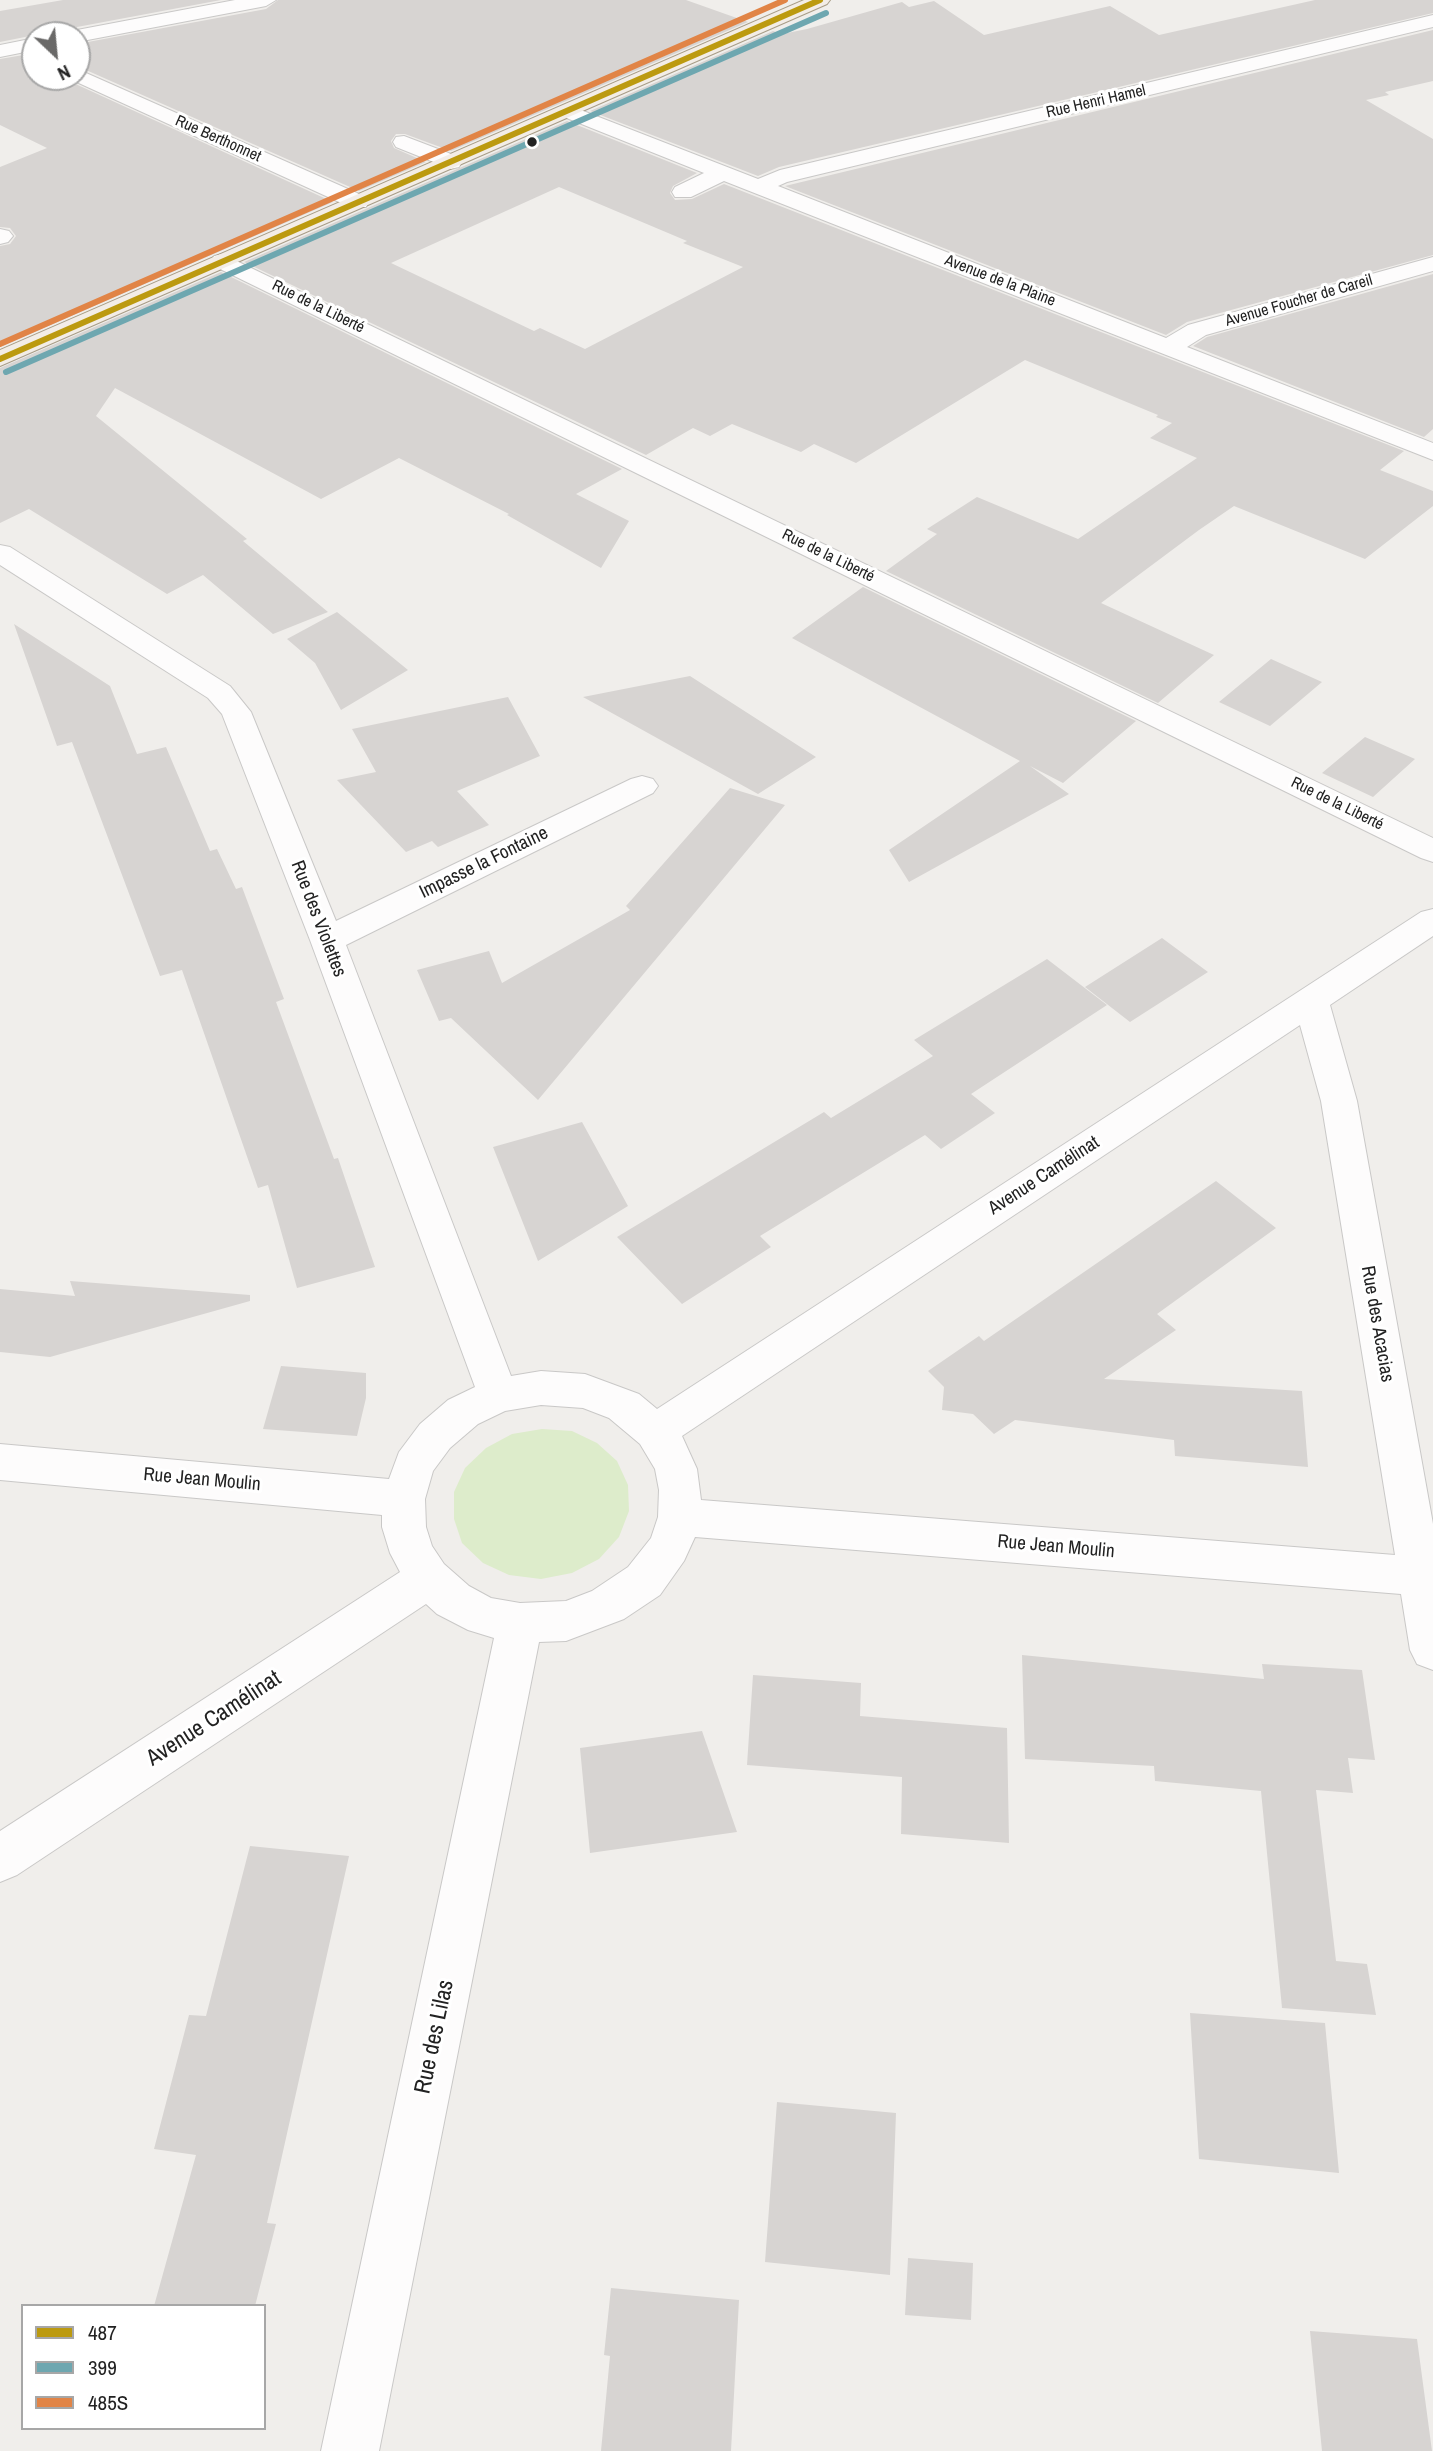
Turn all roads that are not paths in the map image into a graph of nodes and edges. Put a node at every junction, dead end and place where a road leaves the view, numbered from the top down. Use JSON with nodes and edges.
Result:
{"nodes":[{"id":1,"x":266,"y":0,"type":"edge"},
{"id":2,"x":820,"y":0,"type":"edge"},
{"id":3,"x":1433,"y":21,"type":"edge"},
{"id":4,"x":91,"y":33,"type":"edge"},
{"id":5,"x":91,"y":81,"type":"edge"},
{"id":6,"x":566,"y":111,"type":"junction"},
{"id":7,"x":404,"y":142,"type":"dead end"},
{"id":8,"x":451,"y":162,"type":"junction"},
{"id":9,"x":724,"y":172,"type":"junction"},
{"id":10,"x":761,"y":186,"type":"junction"},
{"id":11,"x":683,"y":192,"type":"dead end"},
{"id":12,"x":358,"y":202,"type":"junction"},
{"id":13,"x":222,"y":261,"type":"junction"},
{"id":14,"x":1433,"y":264,"type":"edge"},
{"id":15,"x":363,"y":329,"type":"junction"},
{"id":16,"x":336,"y":343,"type":"dead end"},
{"id":17,"x":1169,"y":347,"type":"junction"},
{"id":18,"x":4,"y":353,"type":"edge"},
{"id":19,"x":1433,"y":452,"type":"edge"},
{"id":20,"x":0,"y":553,"type":"edge"},
{"id":21,"x":642,"y":786,"type":"dead end"},
{"id":22,"x":1433,"y":851,"type":"edge"},
{"id":23,"x":1433,"y":920,"type":"edge"},
{"id":24,"x":327,"y":940,"type":"junction"},
{"id":25,"x":1311,"y":1001,"type":"junction"},
{"id":26,"x":498,"y":1395,"type":"junction"},
{"id":27,"x":655,"y":1432,"type":"junction"},
{"id":28,"x":0,"y":1462,"type":"edge"},
{"id":29,"x":404,"y":1499,"type":"junction"},
{"id":30,"x":680,"y":1517,"type":"junction"},
{"id":31,"x":1427,"y":1577,"type":"edge"},
{"id":32,"x":428,"y":1578,"type":"junction"},
{"id":33,"x":520,"y":1623,"type":"junction"},
{"id":34,"x":1433,"y":1650,"type":"edge"},
{"id":35,"x":0,"y":1860,"type":"edge"},
{"id":36,"x":350,"y":2451,"type":"edge"}],
"edges":[{"from":1,"to":4,"type":"street"},
{"from":2,"to":6,"type":"main road"},
{"from":3,"to":10,"type":"street","name":"Rue Henri Hamel"},
{"from":5,"to":12,"type":"street","name":"Rue Berthonnet"},
{"from":6,"to":8,"type":"main road"},
{"from":6,"to":9,"type":"street","name":"Avenue de la Plaine"},
{"from":7,"to":8,"type":"street"},
{"from":8,"to":12,"type":"main road"},
{"from":9,"to":10,"type":"street","name":"Avenue de la Plaine"},
{"from":9,"to":11,"type":"street"},
{"from":10,"to":17,"type":"street","name":"Avenue de la Plaine"},
{"from":12,"to":13,"type":"main road"},
{"from":13,"to":15,"type":"street","name":"Rue de la Liberté"},
{"from":13,"to":18,"type":"main road"},
{"from":14,"to":17,"type":"street","name":"Avenue Foucher de Careil"},
{"from":15,"to":16,"type":"street"},
{"from":15,"to":22,"type":"street","name":"Rue de la Liberté"},
{"from":17,"to":19,"type":"street","name":"Avenue de la Plaine"},
{"from":20,"to":24,"type":"street","name":"Rue des Violettes"},
{"from":21,"to":24,"type":"street","name":"Impasse la Fontaine"},
{"from":23,"to":25,"type":"street","name":"Avenue Camélinat"},
{"from":24,"to":26,"type":"street","name":"Rue des Violettes"},
{"from":25,"to":27,"type":"street","name":"Avenue Camélinat"},
{"from":25,"to":31,"type":"street","name":"Rue des Acacias"},
{"from":26,"to":27,"type":"street"},
{"from":26,"to":29,"type":"street"},
{"from":27,"to":30,"type":"street"},
{"from":28,"to":29,"type":"street","name":"Rue Jean Moulin"},
{"from":29,"to":32,"type":"street"},
{"from":30,"to":31,"type":"street","name":"Rue Jean Moulin"},
{"from":30,"to":33,"type":"street"},
{"from":31,"to":34,"type":"street","name":"Rue des Acacias"},
{"from":32,"to":33,"type":"street"},
{"from":32,"to":35,"type":"street","name":"Avenue Camélinat"},
{"from":33,"to":36,"type":"street","name":"Rue des Lilas"}]}
